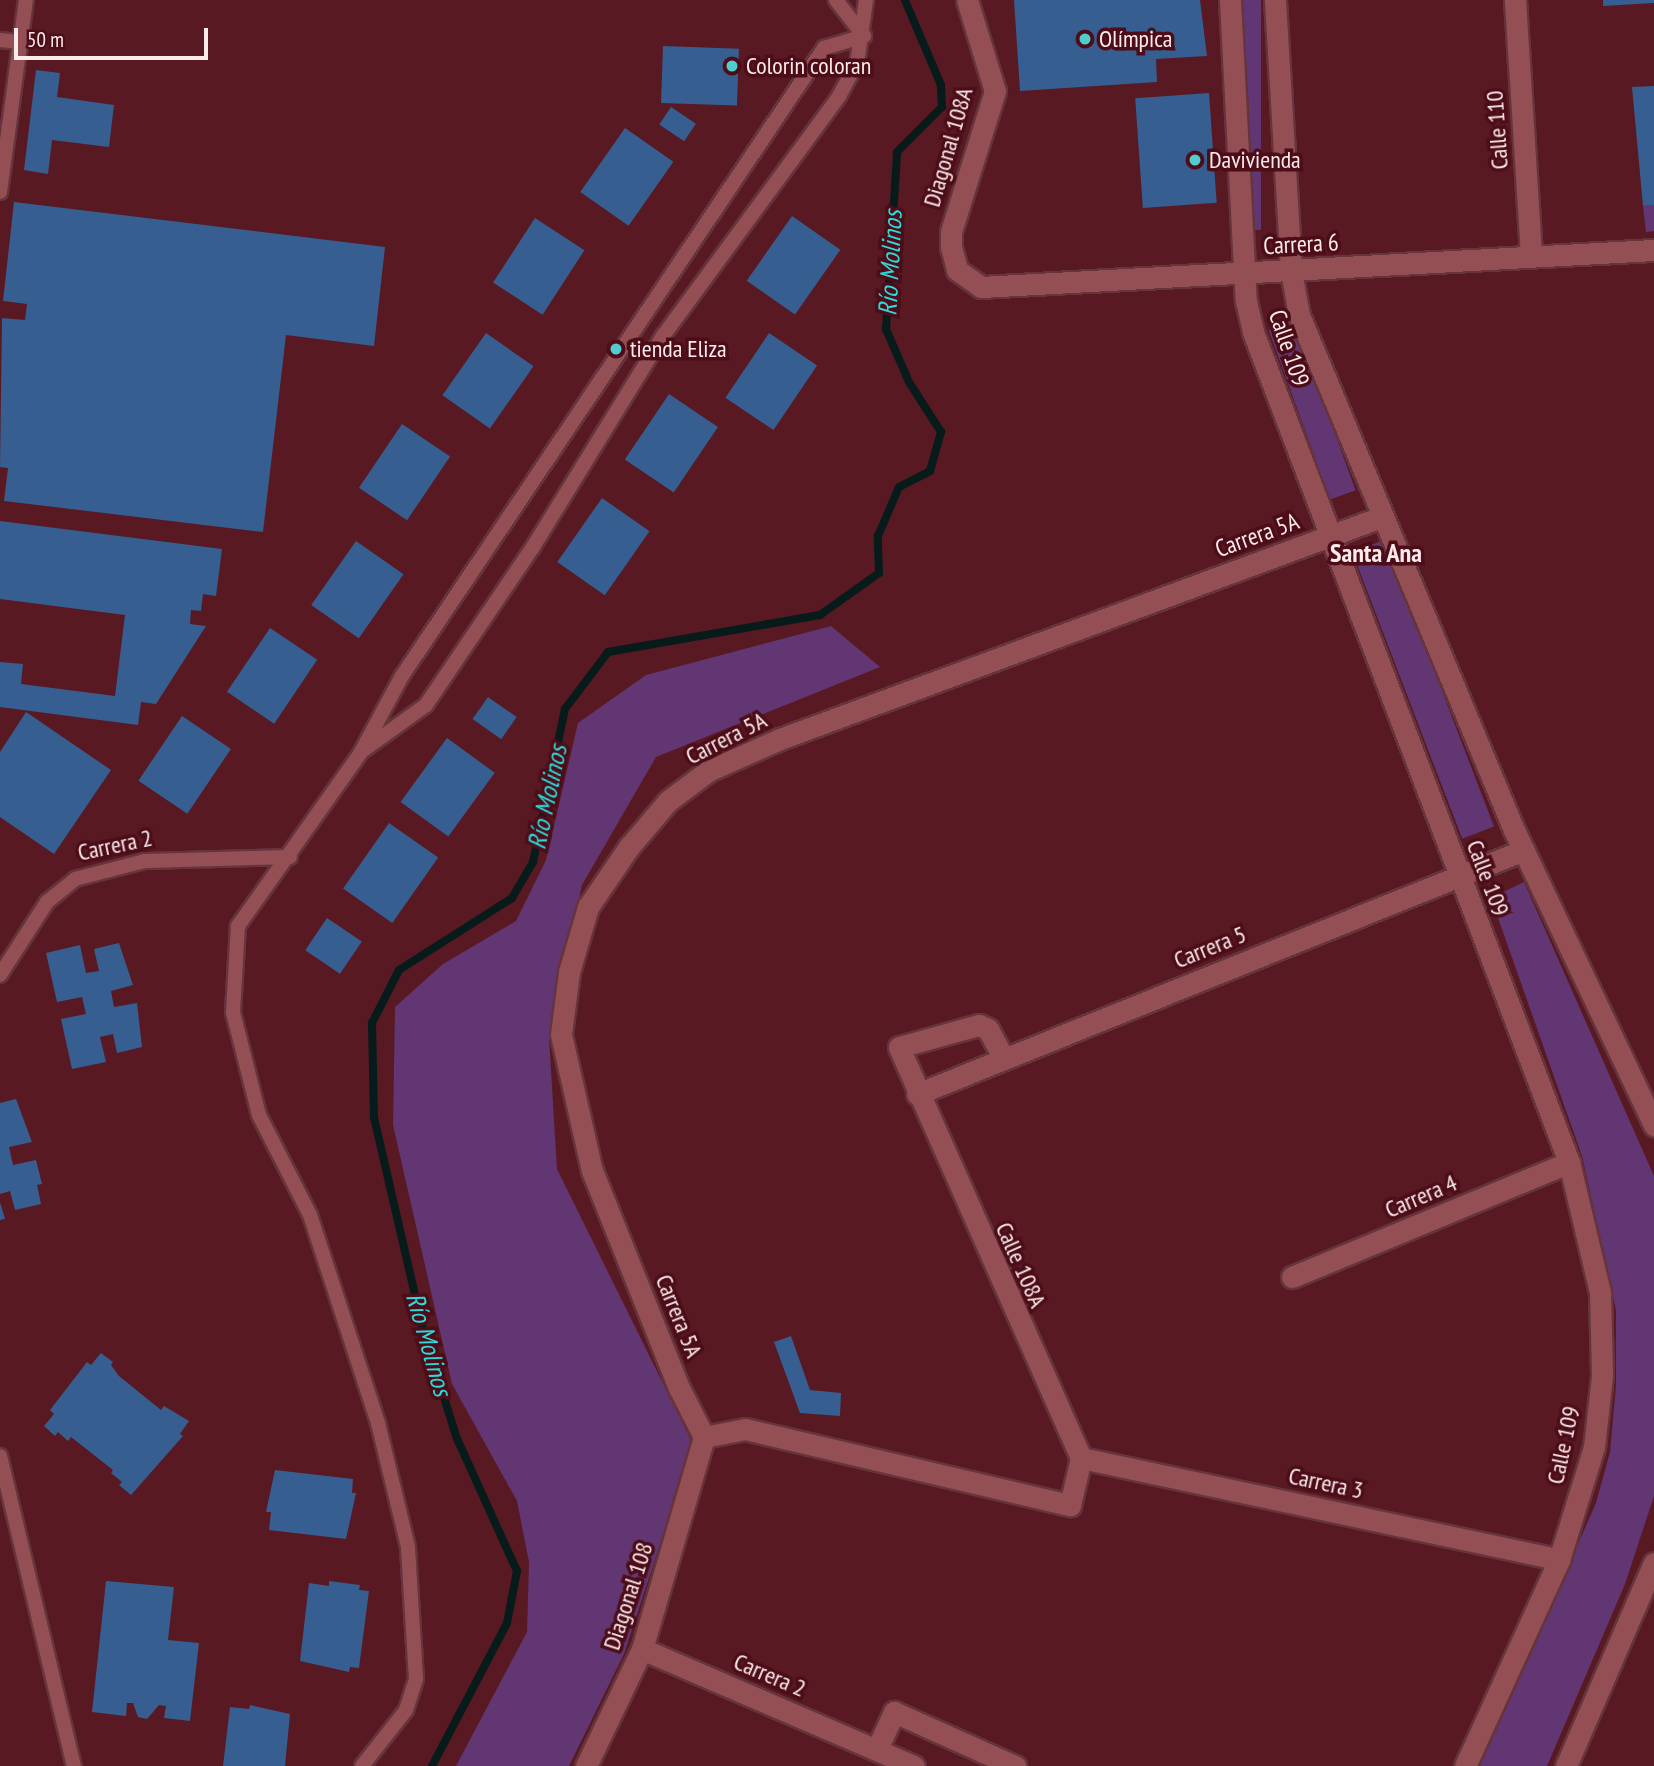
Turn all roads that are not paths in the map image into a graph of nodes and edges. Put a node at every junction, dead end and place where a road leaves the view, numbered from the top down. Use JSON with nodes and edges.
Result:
{"nodes":[{"id":1,"x":26,"y":0,"type":"edge"},
{"id":2,"x":836,"y":0,"type":"edge"},
{"id":3,"x":866,"y":0,"type":"edge"},
{"id":4,"x":967,"y":0,"type":"edge"},
{"id":5,"x":1230,"y":0,"type":"edge"},
{"id":6,"x":1275,"y":0,"type":"edge"},
{"id":7,"x":1515,"y":0,"type":"edge"},
{"id":8,"x":864,"y":36,"type":"junction"},
{"id":9,"x":0,"y":40,"type":"edge"},
{"id":10,"x":20,"y":42,"type":"junction"},
{"id":11,"x":0,"y":192,"type":"edge"},
{"id":12,"x":1654,"y":250,"type":"edge"},
{"id":13,"x":1531,"y":257,"type":"junction"},
{"id":14,"x":957,"y":270,"type":"joint"},
{"id":15,"x":1292,"y":271,"type":"junction"},
{"id":16,"x":1244,"y":273,"type":"junction"},
{"id":17,"x":1381,"y":517,"type":"junction"},
{"id":18,"x":1331,"y":536,"type":"junction"},
{"id":19,"x":361,"y":752,"type":"junction"},
{"id":20,"x":1524,"y":850,"type":"junction"},
{"id":21,"x":289,"y":857,"type":"junction"},
{"id":22,"x":1459,"y":876,"type":"junction"},
{"id":23,"x":0,"y":975,"type":"edge"},
{"id":24,"x":1003,"y":1057,"type":"junction"},
{"id":25,"x":917,"y":1094,"type":"junction"},
{"id":26,"x":1654,"y":1125,"type":"edge"},
{"id":27,"x":1569,"y":1162,"type":"junction"},
{"id":28,"x":1292,"y":1278,"type":"dead end"},
{"id":29,"x":704,"y":1437,"type":"junction"},
{"id":30,"x":0,"y":1456,"type":"edge"},
{"id":31,"x":1081,"y":1458,"type":"junction"},
{"id":32,"x":1559,"y":1560,"type":"junction"},
{"id":33,"x":1654,"y":1563,"type":"edge"},
{"id":34,"x":1649,"y":1590,"type":"edge"},
{"id":35,"x":642,"y":1649,"type":"junction"},
{"id":36,"x":877,"y":1749,"type":"junction"},
{"id":37,"x":1002,"y":1763,"type":"edge"},
{"id":38,"x":74,"y":1766,"type":"edge"},
{"id":39,"x":362,"y":1766,"type":"edge"},
{"id":40,"x":586,"y":1766,"type":"edge"},
{"id":41,"x":914,"y":1766,"type":"edge"},
{"id":42,"x":1465,"y":1766,"type":"edge"},
{"id":43,"x":1566,"y":1766,"type":"edge"}],
"edges":[{"from":1,"to":10,"type":"lane"},
{"from":2,"to":8,"type":"lane"},
{"from":3,"to":8,"type":"lane"},
{"from":4,"to":14,"type":"street","name":"Diagonal 108A"},
{"from":5,"to":16,"type":"street","name":"Calle 109"},
{"from":6,"to":15,"type":"street","name":"Calle 109"},
{"from":7,"to":13,"type":"street","name":"Calle 110"},
{"from":8,"to":19,"type":"lane"},
{"from":8,"to":19,"type":"lane"},
{"from":9,"to":10,"type":"lane"},
{"from":10,"to":11,"type":"lane"},
{"from":12,"to":13,"type":"street","name":"Carrera 6"},
{"from":13,"to":15,"type":"street","name":"Carrera 6"},
{"from":14,"to":16,"type":"street","name":"Carrera 6"},
{"from":15,"to":16,"type":"street","name":"Carrera 6"},
{"from":15,"to":17,"type":"street","name":"Calle 109"},
{"from":16,"to":18,"type":"street","name":"Calle 109"},
{"from":17,"to":18,"type":"street","name":"Carrera 5A"},
{"from":17,"to":20,"type":"street","name":"Calle 109"},
{"from":18,"to":22,"type":"street","name":"Calle 109"},
{"from":18,"to":29,"type":"street","name":"Carrera 5A"},
{"from":19,"to":21,"type":"lane"},
{"from":20,"to":22,"type":"street","name":"Carrera 5"},
{"from":20,"to":26,"type":"street","name":"Calle 109"},
{"from":21,"to":23,"type":"lane","name":"Carrera 2"},
{"from":21,"to":39,"type":"lane"},
{"from":22,"to":24,"type":"street","name":"Carrera 5"},
{"from":22,"to":27,"type":"street","name":"Calle 109"},
{"from":24,"to":25,"type":"street","name":"Carrera 5"},
{"from":24,"to":25,"type":"street","name":"Calle 108A"},
{"from":25,"to":31,"type":"street","name":"Calle 108A"},
{"from":27,"to":28,"type":"street","name":"Carrera 4"},
{"from":27,"to":32,"type":"street","name":"Calle 109"},
{"from":29,"to":31,"type":"street"},
{"from":29,"to":35,"type":"street","name":"Diagonal 108"},
{"from":30,"to":38,"type":"lane"},
{"from":31,"to":32,"type":"street","name":"Carrera 3"},
{"from":32,"to":42,"type":"street","name":"Calle 109"},
{"from":33,"to":34,"type":"street"},
{"from":34,"to":43,"type":"street"},
{"from":35,"to":36,"type":"street","name":"Carrera 2"},
{"from":35,"to":40,"type":"street","name":"Diagonal 108"},
{"from":36,"to":37,"type":"street"},
{"from":36,"to":41,"type":"street","name":"Carrera 2"}]}
